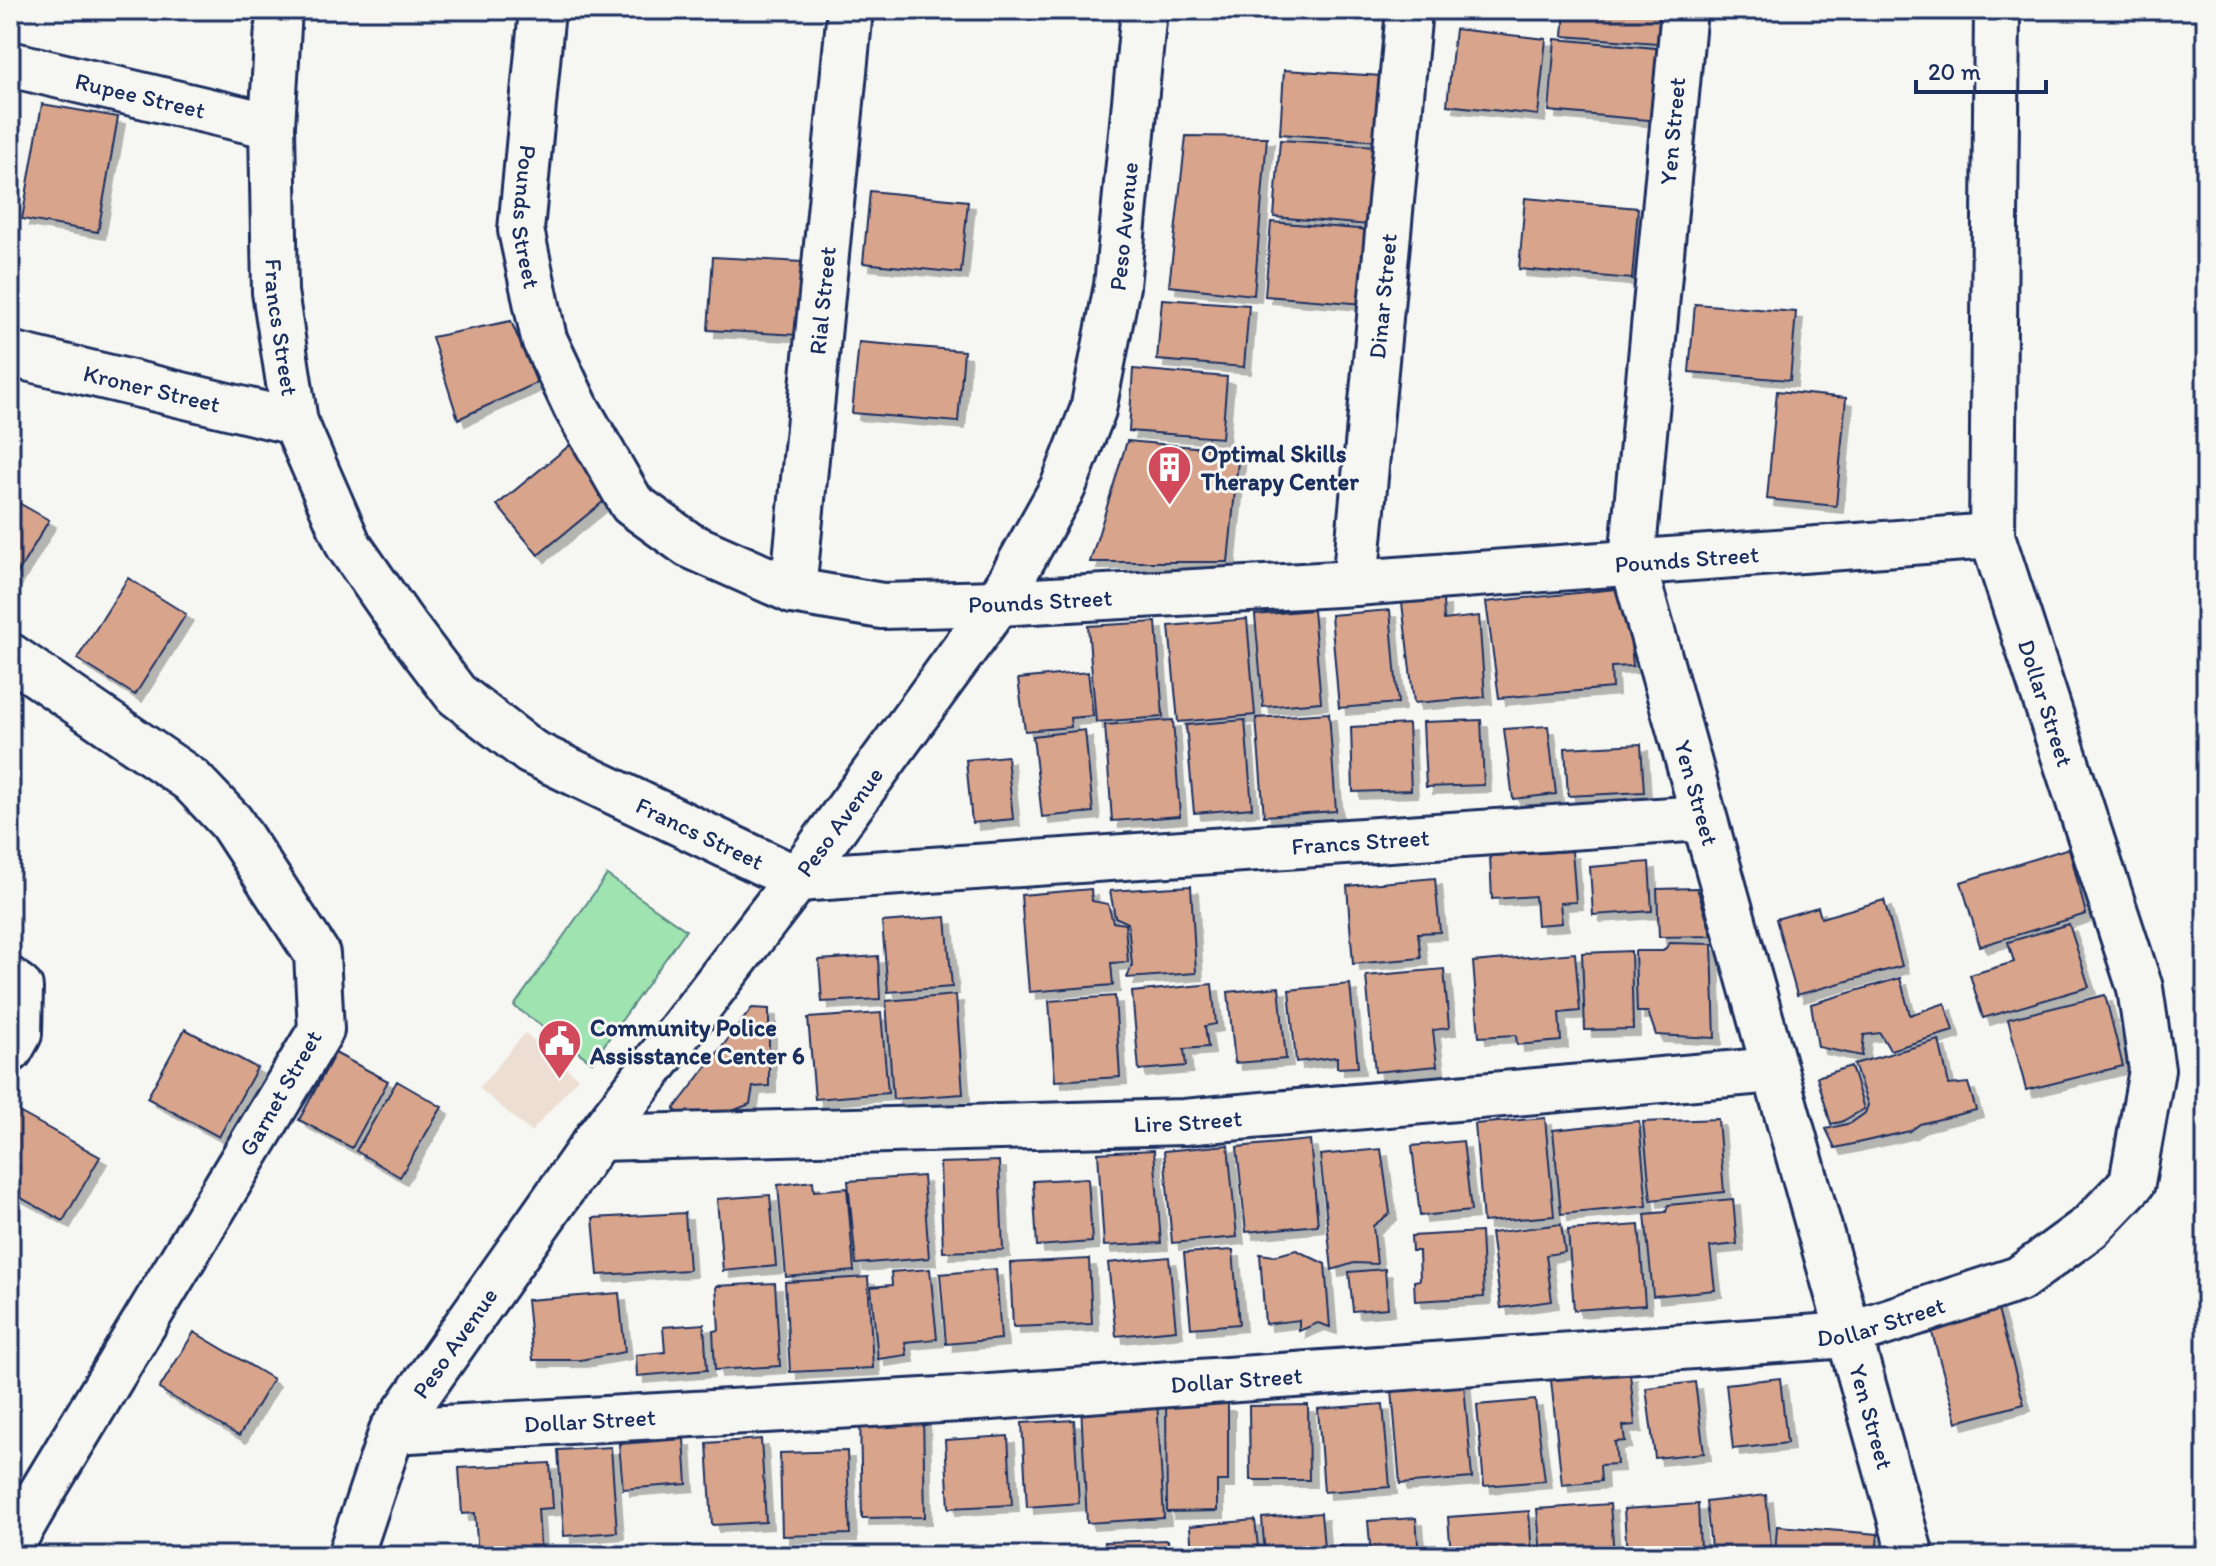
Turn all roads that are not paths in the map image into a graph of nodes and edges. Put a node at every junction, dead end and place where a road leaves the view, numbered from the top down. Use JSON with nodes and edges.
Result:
{"nodes":[{"id":1,"x":279,"y":10,"type":"edge"},
{"id":2,"x":542,"y":10,"type":"edge"},
{"id":3,"x":850,"y":10,"type":"edge"},
{"id":4,"x":1144,"y":10,"type":"edge"},
{"id":5,"x":1409,"y":10,"type":"edge"},
{"id":6,"x":1684,"y":10,"type":"edge"},
{"id":7,"x":1997,"y":10,"type":"edge"},
{"id":8,"x":10,"y":64,"type":"edge"},
{"id":9,"x":272,"y":126,"type":"junction"},
{"id":10,"x":10,"y":354,"type":"edge"},
{"id":11,"x":295,"y":422,"type":"junction"},
{"id":12,"x":1992,"y":536,"type":"junction"},
{"id":13,"x":1632,"y":560,"type":"junction"},
{"id":14,"x":1355,"y":583,"type":"junction"},
{"id":15,"x":793,"y":591,"type":"junction"},
{"id":16,"x":998,"y":603,"type":"junction"},
{"id":17,"x":10,"y":656,"type":"edge"},
{"id":18,"x":1702,"y":818,"type":"junction"},
{"id":19,"x":797,"y":879,"type":"junction"},
{"id":20,"x":10,"y":980,"type":"edge"},
{"id":21,"x":10,"y":1050,"type":"edge"},
{"id":22,"x":1774,"y":1070,"type":"junction"},
{"id":23,"x":598,"y":1138,"type":"junction"},
{"id":24,"x":1847,"y":1335,"type":"junction"},
{"id":25,"x":392,"y":1431,"type":"junction"},
{"id":26,"x":14,"y":1556,"type":"edge"},
{"id":27,"x":350,"y":1556,"type":"edge"},
{"id":28,"x":1911,"y":1556,"type":"edge"}],
"edges":[{"from":1,"to":9,"type":"street","name":"Francs Street"},
{"from":2,"to":15,"type":"street","name":"Pounds Street"},
{"from":3,"to":15,"type":"street","name":"Rial Street"},
{"from":4,"to":16,"type":"street","name":"Peso Avenue"},
{"from":5,"to":14,"type":"street","name":"Dinar Street"},
{"from":6,"to":13,"type":"street","name":"Yen Street"},
{"from":7,"to":12,"type":"street","name":"Dollar Street"},
{"from":8,"to":9,"type":"street","name":"Rupee Street"},
{"from":9,"to":11,"type":"street","name":"Francs Street"},
{"from":10,"to":11,"type":"street","name":"Kroner Street"},
{"from":11,"to":19,"type":"street","name":"Francs Street"},
{"from":12,"to":13,"type":"street","name":"Pounds Street"},
{"from":12,"to":24,"type":"street","name":"Dollar Street"},
{"from":13,"to":14,"type":"street","name":"Pounds Street"},
{"from":13,"to":18,"type":"street","name":"Yen Street"},
{"from":14,"to":16,"type":"street","name":"Pounds Street"},
{"from":15,"to":16,"type":"street","name":"Pounds Street"},
{"from":16,"to":19,"type":"street","name":"Peso Avenue"},
{"from":17,"to":26,"type":"street","name":"Garnet Street"},
{"from":18,"to":19,"type":"street","name":"Francs Street"},
{"from":18,"to":22,"type":"street","name":"Yen Street"},
{"from":19,"to":23,"type":"street","name":"Peso Avenue"},
{"from":20,"to":21,"type":"street"},
{"from":22,"to":23,"type":"street","name":"Lire Street"},
{"from":22,"to":24,"type":"street","name":"Yen Street"},
{"from":23,"to":25,"type":"street","name":"Peso Avenue"},
{"from":24,"to":25,"type":"street","name":"Dollar Street"},
{"from":24,"to":28,"type":"street","name":"Yen Street"},
{"from":25,"to":27,"type":"street","name":"Peso Avenue"}]}
